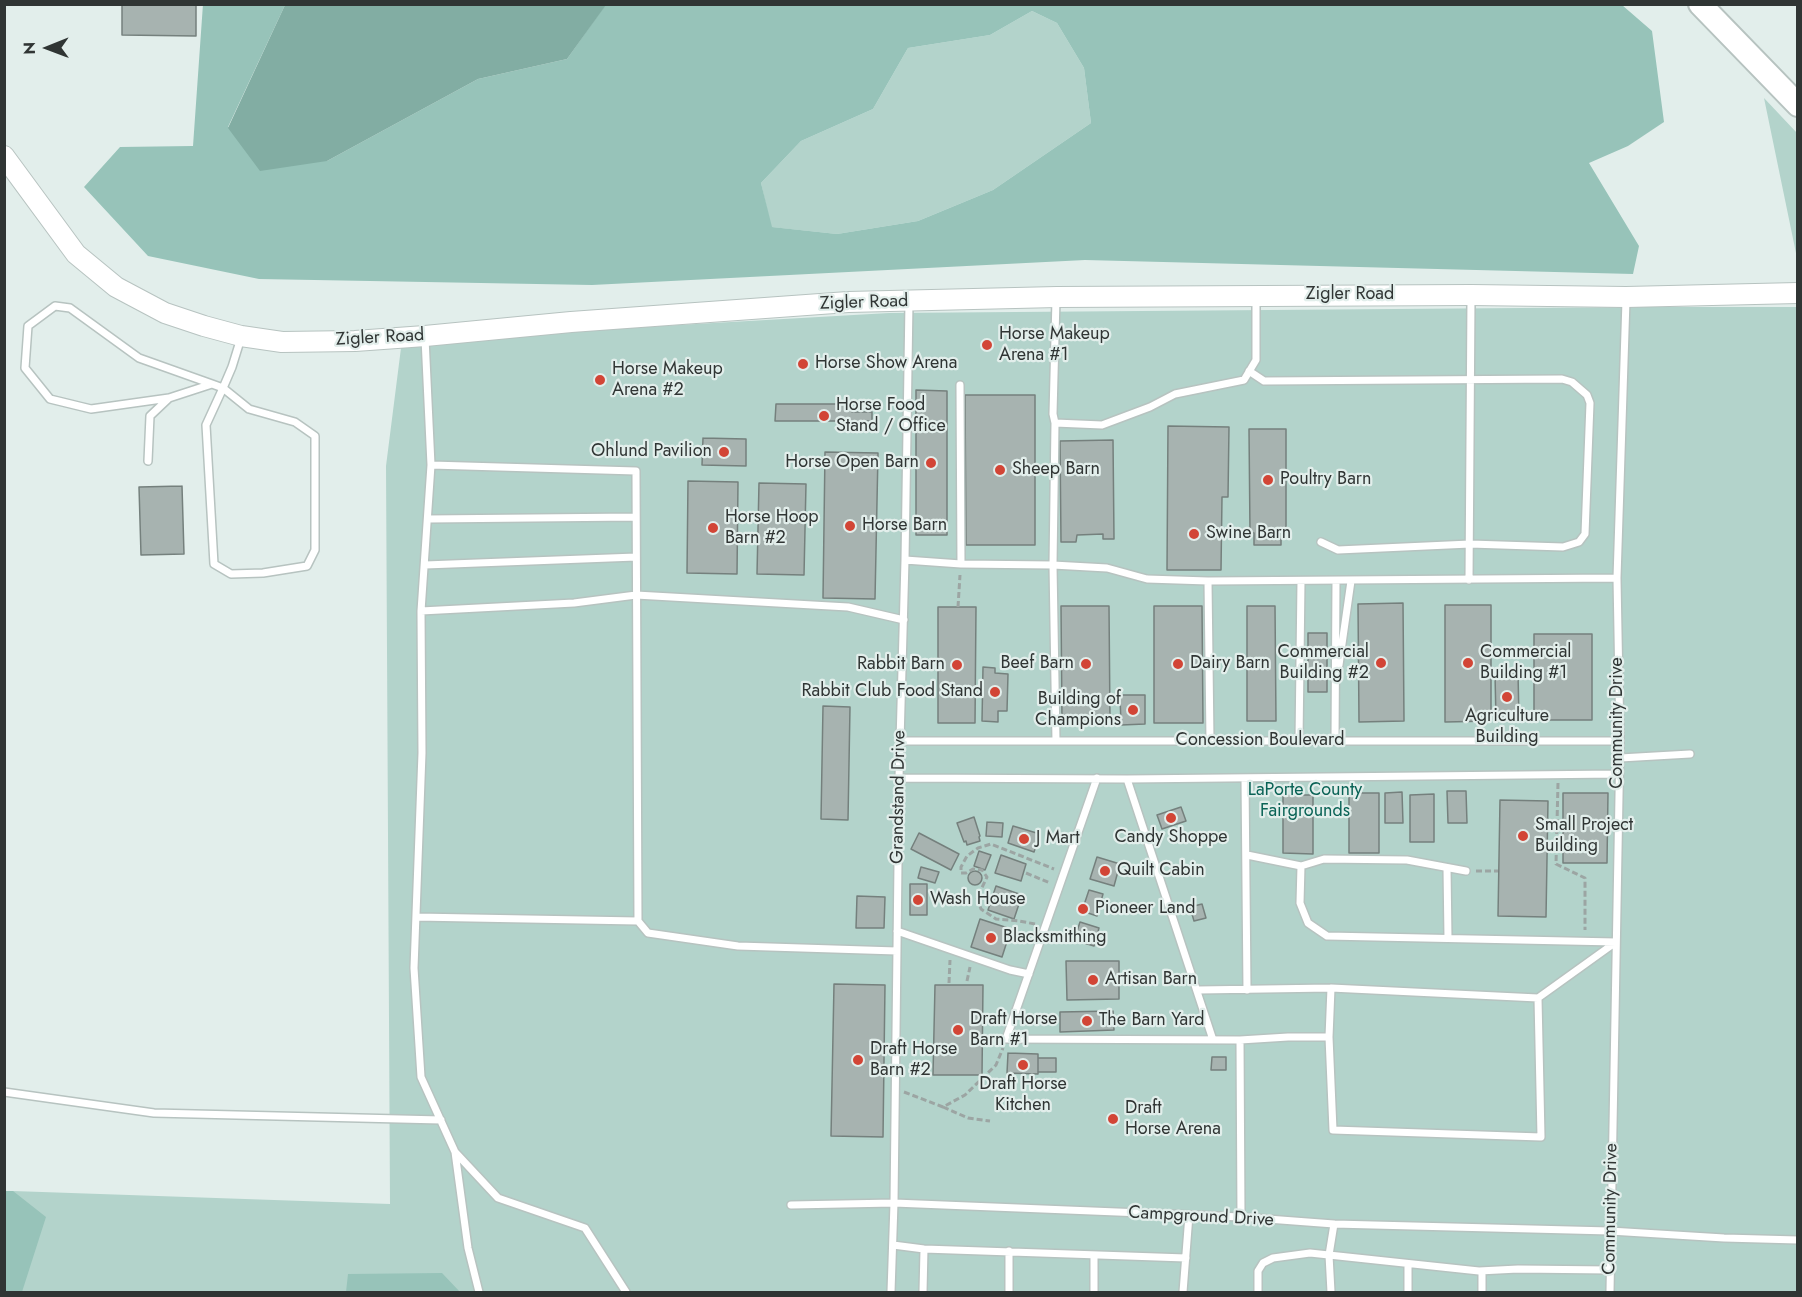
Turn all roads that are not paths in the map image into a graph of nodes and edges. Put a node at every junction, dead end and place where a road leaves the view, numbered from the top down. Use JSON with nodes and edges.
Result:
{"nodes":[{"id":1,"x":1700,"y":4,"type":"edge"},
{"id":2,"x":1797,"y":105,"type":"edge"},
{"id":3,"x":4,"y":156,"type":"edge"},
{"id":4,"x":1797,"y":293,"type":"edge"},
{"id":5,"x":1471,"y":295,"type":"junction"},
{"id":6,"x":1256,"y":296,"type":"junction"},
{"id":7,"x":1057,"y":297,"type":"junction"},
{"id":8,"x":1626,"y":297,"type":"junction"},
{"id":9,"x":909,"y":301,"type":"junction"},
{"id":10,"x":241,"y":336,"type":"junction"},
{"id":11,"x":424,"y":336,"type":"junction"},
{"id":12,"x":1249,"y":371,"type":"junction"},
{"id":13,"x":1471,"y":379,"type":"junction"},
{"id":14,"x":212,"y":384,"type":"junction"},
{"id":15,"x":960,"y":385,"type":"dead end"},
{"id":16,"x":223,"y":388,"type":"junction"},
{"id":17,"x":169,"y":398,"type":"junction"},
{"id":18,"x":1055,"y":423,"type":"junction"},
{"id":19,"x":148,"y":461,"type":"dead end"},
{"id":20,"x":431,"y":465,"type":"junction"},
{"id":21,"x":636,"y":517,"type":"junction"},
{"id":22,"x":428,"y":519,"type":"junction"},
{"id":23,"x":1322,"y":542,"type":"dead end"},
{"id":24,"x":1470,"y":544,"type":"junction"},
{"id":25,"x":636,"y":556,"type":"junction"},
{"id":26,"x":905,"y":560,"type":"junction"},
{"id":27,"x":961,"y":564,"type":"junction"},
{"id":28,"x":425,"y":565,"type":"junction"},
{"id":29,"x":1053,"y":565,"type":"junction"},
{"id":30,"x":1617,"y":578,"type":"junction"},
{"id":31,"x":1469,"y":580,"type":"junction"},
{"id":32,"x":1208,"y":581,"type":"junction"},
{"id":33,"x":1301,"y":581,"type":"junction"},
{"id":34,"x":1336,"y":581,"type":"junction"},
{"id":35,"x":1351,"y":581,"type":"junction"},
{"id":36,"x":636,"y":595,"type":"junction"},
{"id":37,"x":421,"y":611,"type":"junction"},
{"id":38,"x":904,"y":620,"type":"junction"},
{"id":39,"x":1336,"y":692,"type":"junction"},
{"id":40,"x":900,"y":741,"type":"junction"},
{"id":41,"x":1056,"y":741,"type":"junction"},
{"id":42,"x":1210,"y":741,"type":"junction"},
{"id":43,"x":1299,"y":741,"type":"junction"},
{"id":44,"x":1335,"y":741,"type":"junction"},
{"id":45,"x":1620,"y":741,"type":"junction"},
{"id":46,"x":1690,"y":754,"type":"dead end"},
{"id":47,"x":1620,"y":758,"type":"junction"},
{"id":48,"x":1619,"y":774,"type":"junction"},
{"id":49,"x":900,"y":778,"type":"junction"},
{"id":50,"x":1097,"y":778,"type":"junction"},
{"id":51,"x":1245,"y":778,"type":"junction"},
{"id":52,"x":1127,"y":779,"type":"junction"},
{"id":53,"x":1247,"y":855,"type":"junction"},
{"id":54,"x":1301,"y":866,"type":"junction"},
{"id":55,"x":1447,"y":868,"type":"junction"},
{"id":56,"x":1466,"y":871,"type":"road end"},
{"id":57,"x":416,"y":917,"type":"junction"},
{"id":58,"x":638,"y":921,"type":"junction"},
{"id":59,"x":897,"y":931,"type":"junction"},
{"id":60,"x":1448,"y":938,"type":"junction"},
{"id":61,"x":1616,"y":942,"type":"junction"},
{"id":62,"x":897,"y":951,"type":"junction"},
{"id":63,"x":1029,"y":974,"type":"junction"},
{"id":64,"x":1331,"y":988,"type":"junction"},
{"id":65,"x":1198,"y":990,"type":"junction"},
{"id":66,"x":1247,"y":990,"type":"junction"},
{"id":67,"x":1538,"y":998,"type":"junction"},
{"id":68,"x":1329,"y":1037,"type":"junction"},
{"id":69,"x":1213,"y":1040,"type":"junction"},
{"id":70,"x":1240,"y":1040,"type":"junction"},
{"id":71,"x":4,"y":1092,"type":"edge"},
{"id":72,"x":441,"y":1120,"type":"junction"},
{"id":73,"x":455,"y":1152,"type":"junction"},
{"id":74,"x":894,"y":1203,"type":"junction"},
{"id":75,"x":791,"y":1205,"type":"dead end"},
{"id":76,"x":1189,"y":1215,"type":"junction"},
{"id":77,"x":1241,"y":1217,"type":"junction"},
{"id":78,"x":1334,"y":1224,"type":"junction"},
{"id":79,"x":1610,"y":1231,"type":"junction"},
{"id":80,"x":1797,"y":1240,"type":"edge"},
{"id":81,"x":893,"y":1245,"type":"junction"},
{"id":82,"x":924,"y":1249,"type":"junction"},
{"id":83,"x":1010,"y":1251,"type":"junction"},
{"id":84,"x":1094,"y":1254,"type":"junction"},
{"id":85,"x":1329,"y":1255,"type":"junction"},
{"id":86,"x":1186,"y":1258,"type":"junction"},
{"id":87,"x":1408,"y":1264,"type":"junction"},
{"id":88,"x":1610,"y":1270,"type":"junction"},
{"id":89,"x":1482,"y":1271,"type":"junction"},
{"id":90,"x":479,"y":1293,"type":"edge"},
{"id":91,"x":626,"y":1293,"type":"edge"},
{"id":92,"x":891,"y":1293,"type":"edge"},
{"id":93,"x":923,"y":1293,"type":"edge"},
{"id":94,"x":1009,"y":1293,"type":"edge"},
{"id":95,"x":1094,"y":1293,"type":"edge"},
{"id":96,"x":1183,"y":1293,"type":"edge"},
{"id":97,"x":1258,"y":1293,"type":"edge"},
{"id":98,"x":1331,"y":1293,"type":"edge"},
{"id":99,"x":1408,"y":1293,"type":"edge"},
{"id":100,"x":1482,"y":1293,"type":"edge"},
{"id":101,"x":1610,"y":1293,"type":"edge"}],
"edges":[{"from":1,"to":2,"type":"main road"},
{"from":3,"to":10,"type":"street","name":"Zigler Road"},
{"from":4,"to":8,"type":"street","name":"Zigler Road"},
{"from":5,"to":6,"type":"street","name":"Zigler Road"},
{"from":5,"to":8,"type":"street","name":"Zigler Road"},
{"from":5,"to":13,"type":"lane"},
{"from":6,"to":7,"type":"street","name":"Zigler Road"},
{"from":6,"to":12,"type":"lane"},
{"from":7,"to":9,"type":"street","name":"Zigler Road"},
{"from":7,"to":18,"type":"lane"},
{"from":8,"to":30,"type":"lane","name":"Community Drive"},
{"from":9,"to":11,"type":"street","name":"Zigler Road"},
{"from":9,"to":26,"type":"lane","name":"Grandstand Drive"},
{"from":10,"to":11,"type":"street","name":"Zigler Road"},
{"from":10,"to":16,"type":"lane"},
{"from":11,"to":20,"type":"lane"},
{"from":12,"to":13,"type":"lane"},
{"from":12,"to":18,"type":"lane"},
{"from":13,"to":24,"type":"lane"},
{"from":13,"to":24,"type":"lane"},
{"from":14,"to":16,"type":"lane"},
{"from":14,"to":17,"type":"lane"},
{"from":14,"to":17,"type":"lane"},
{"from":15,"to":27,"type":"lane"},
{"from":16,"to":16,"type":"lane"},
{"from":17,"to":19,"type":"lane"},
{"from":18,"to":29,"type":"lane"},
{"from":20,"to":21,"type":"lane"},
{"from":20,"to":22,"type":"lane"},
{"from":21,"to":22,"type":"lane"},
{"from":21,"to":25,"type":"lane"},
{"from":22,"to":28,"type":"lane"},
{"from":23,"to":24,"type":"lane"},
{"from":24,"to":31,"type":"lane"},
{"from":25,"to":28,"type":"lane"},
{"from":25,"to":36,"type":"lane"},
{"from":26,"to":27,"type":"lane"},
{"from":26,"to":38,"type":"lane","name":"Grandstand Drive"},
{"from":27,"to":29,"type":"lane"},
{"from":28,"to":37,"type":"lane"},
{"from":29,"to":32,"type":"lane"},
{"from":29,"to":41,"type":"lane"},
{"from":30,"to":31,"type":"lane"},
{"from":30,"to":45,"type":"lane","name":"Community Drive"},
{"from":31,"to":35,"type":"lane"},
{"from":32,"to":33,"type":"lane"},
{"from":32,"to":42,"type":"lane"},
{"from":33,"to":34,"type":"lane"},
{"from":33,"to":43,"type":"lane"},
{"from":34,"to":35,"type":"lane"},
{"from":34,"to":39,"type":"lane"},
{"from":35,"to":39,"type":"lane"},
{"from":36,"to":37,"type":"lane"},
{"from":36,"to":38,"type":"lane"},
{"from":36,"to":58,"type":"lane"},
{"from":37,"to":57,"type":"lane"},
{"from":38,"to":40,"type":"lane","name":"Grandstand Drive"},
{"from":39,"to":44,"type":"lane"},
{"from":40,"to":41,"type":"lane","name":"Concession Boulevard"},
{"from":40,"to":49,"type":"lane","name":"Grandstand Drive"},
{"from":41,"to":42,"type":"lane","name":"Concession Boulevard"},
{"from":42,"to":43,"type":"lane","name":"Concession Boulevard"},
{"from":43,"to":44,"type":"lane","name":"Concession Boulevard"},
{"from":44,"to":45,"type":"lane","name":"Concession Boulevard"},
{"from":45,"to":47,"type":"lane","name":"Community Drive"},
{"from":46,"to":47,"type":"lane"},
{"from":47,"to":48,"type":"lane","name":"Community Drive"},
{"from":48,"to":51,"type":"lane"},
{"from":48,"to":61,"type":"lane","name":"Community Drive"},
{"from":49,"to":50,"type":"lane"},
{"from":49,"to":59,"type":"lane","name":"Grandstand Drive"},
{"from":50,"to":52,"type":"lane"},
{"from":50,"to":63,"type":"lane"},
{"from":51,"to":52,"type":"lane"},
{"from":51,"to":53,"type":"lane"},
{"from":52,"to":65,"type":"lane"},
{"from":53,"to":54,"type":"lane"},
{"from":53,"to":66,"type":"lane"},
{"from":54,"to":55,"type":"lane"},
{"from":54,"to":60,"type":"lane"},
{"from":55,"to":56,"type":"lane"},
{"from":55,"to":60,"type":"lane"},
{"from":57,"to":58,"type":"lane"},
{"from":57,"to":72,"type":"lane"},
{"from":58,"to":62,"type":"lane"},
{"from":59,"to":62,"type":"lane","name":"Grandstand Drive"},
{"from":59,"to":63,"type":"lane"},
{"from":60,"to":61,"type":"lane"},
{"from":61,"to":67,"type":"lane"},
{"from":61,"to":79,"type":"lane","name":"Community Drive"},
{"from":62,"to":74,"type":"lane","name":"Grandstand Drive"},
{"from":63,"to":69,"type":"lane"},
{"from":64,"to":66,"type":"lane"},
{"from":64,"to":67,"type":"lane"},
{"from":64,"to":68,"type":"lane"},
{"from":65,"to":66,"type":"lane"},
{"from":65,"to":69,"type":"lane"},
{"from":67,"to":68,"type":"lane"},
{"from":68,"to":70,"type":"lane"},
{"from":69,"to":70,"type":"lane"},
{"from":70,"to":77,"type":"lane"},
{"from":71,"to":72,"type":"lane"},
{"from":72,"to":73,"type":"lane"},
{"from":73,"to":90,"type":"lane"},
{"from":73,"to":91,"type":"lane"},
{"from":74,"to":75,"type":"lane","name":"Campground Drive"},
{"from":74,"to":76,"type":"lane","name":"Campground Drive"},
{"from":74,"to":81,"type":"lane","name":"Grandstand Drive"},
{"from":76,"to":77,"type":"lane","name":"Campground Drive"},
{"from":76,"to":86,"type":"lane"},
{"from":77,"to":78,"type":"lane","name":"Campground Drive"},
{"from":78,"to":79,"type":"lane","name":"Campground Drive"},
{"from":78,"to":85,"type":"lane"},
{"from":79,"to":80,"type":"lane","name":"Campground Drive"},
{"from":79,"to":88,"type":"lane","name":"Community Drive"},
{"from":81,"to":82,"type":"lane"},
{"from":81,"to":92,"type":"lane","name":"Grandstand Drive"},
{"from":82,"to":83,"type":"lane"},
{"from":82,"to":93,"type":"lane"},
{"from":83,"to":84,"type":"lane"},
{"from":83,"to":94,"type":"lane"},
{"from":84,"to":86,"type":"lane"},
{"from":84,"to":95,"type":"lane"},
{"from":85,"to":87,"type":"lane"},
{"from":85,"to":97,"type":"lane"},
{"from":85,"to":98,"type":"lane"},
{"from":86,"to":96,"type":"lane"},
{"from":87,"to":89,"type":"lane"},
{"from":87,"to":99,"type":"lane"},
{"from":88,"to":89,"type":"lane"},
{"from":88,"to":101,"type":"lane","name":"Community Drive"},
{"from":89,"to":100,"type":"lane"}]}
